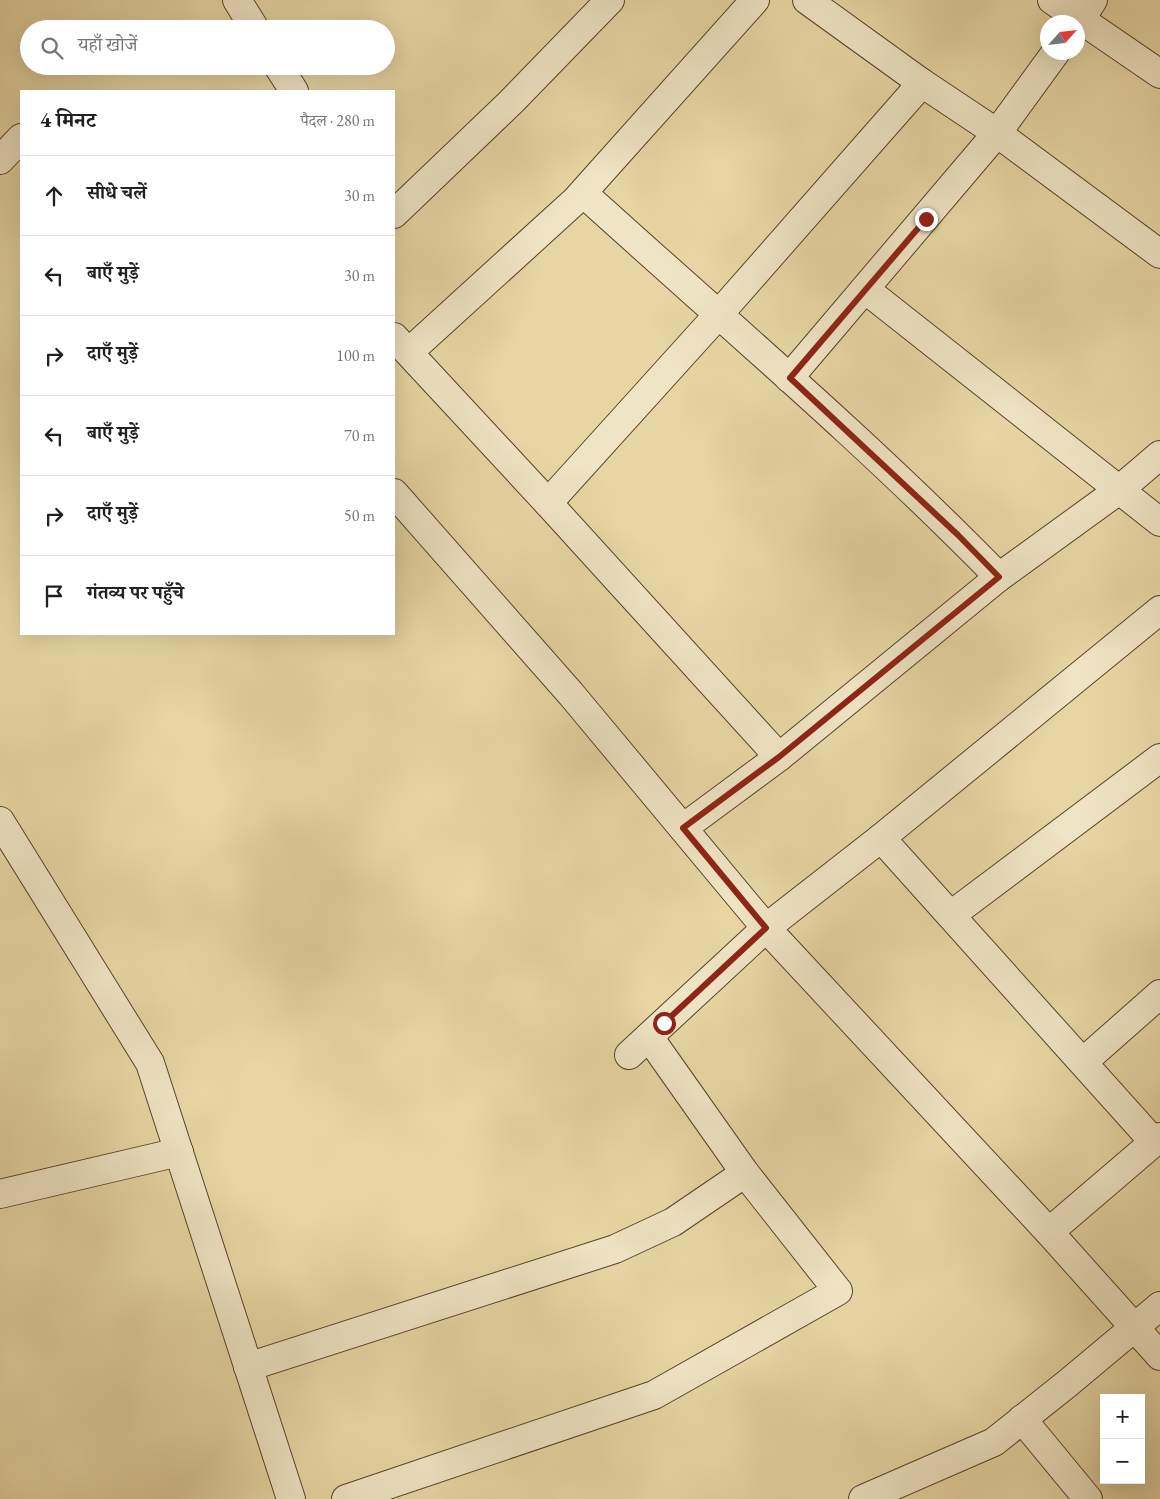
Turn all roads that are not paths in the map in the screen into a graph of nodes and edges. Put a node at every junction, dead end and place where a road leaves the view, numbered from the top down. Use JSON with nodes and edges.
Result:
{"nodes":[{"id":1,"x":237,"y":0,"type":"edge"},
{"id":2,"x":610,"y":0,"type":"edge"},
{"id":3,"x":755,"y":0,"type":"edge"},
{"id":4,"x":807,"y":0,"type":"edge"},
{"id":5,"x":1052,"y":0,"type":"edge"},
{"id":6,"x":1084,"y":14,"type":"edge"},
{"id":7,"x":249,"y":20,"type":"edge"},
{"id":8,"x":1050,"y":60,"type":"edge"},
{"id":9,"x":1160,"y":74,"type":"edge"},
{"id":10,"x":284,"y":75,"type":"edge"},
{"id":11,"x":922,"y":83,"type":"junction"},
{"id":12,"x":293,"y":90,"type":"edge"},
{"id":13,"x":998,"y":133,"type":"junction"},
{"id":14,"x":20,"y":139,"type":"edge"},
{"id":15,"x":0,"y":160,"type":"edge"},
{"id":16,"x":583,"y":192,"type":"junction"},
{"id":17,"x":395,"y":213,"type":"edge"},
{"id":18,"x":1160,"y":254,"type":"edge"},
{"id":19,"x":866,"y":290,"type":"junction"},
{"id":20,"x":718,"y":315,"type":"junction"},
{"id":21,"x":402,"y":345,"type":"edge"},
{"id":22,"x":790,"y":378,"type":"junction"},
{"id":23,"x":1160,"y":455,"type":"edge"},
{"id":24,"x":1120,"y":490,"type":"junction"},
{"id":25,"x":395,"y":494,"type":"edge"},
{"id":26,"x":548,"y":503,"type":"junction"},
{"id":27,"x":1160,"y":522,"type":"edge"},
{"id":28,"x":999,"y":577,"type":"junction"},
{"id":29,"x":1160,"y":610,"type":"edge"},
{"id":30,"x":779,"y":757,"type":"junction"},
{"id":31,"x":1160,"y":758,"type":"edge"},
{"id":32,"x":0,"y":821,"type":"edge"},
{"id":33,"x":683,"y":828,"type":"junction"},
{"id":34,"x":881,"y":838,"type":"junction"},
{"id":35,"x":951,"y":915,"type":"junction"},
{"id":36,"x":766,"y":928,"type":"junction"},
{"id":37,"x":1160,"y":994,"type":"edge"},
{"id":38,"x":1082,"y":1062,"type":"junction"},
{"id":39,"x":1157,"y":1139,"type":"edge"},
{"id":40,"x":179,"y":1152,"type":"junction"},
{"id":41,"x":745,"y":1173,"type":"junction"},
{"id":42,"x":0,"y":1194,"type":"edge"},
{"id":43,"x":1049,"y":1232,"type":"junction"},
{"id":44,"x":1160,"y":1306,"type":"edge"},
{"id":45,"x":1134,"y":1328,"type":"junction"},
{"id":46,"x":1160,"y":1356,"type":"edge"},
{"id":47,"x":248,"y":1367,"type":"junction"},
{"id":48,"x":1022,"y":1419,"type":"junction"},
{"id":49,"x":291,"y":1499,"type":"edge"},
{"id":50,"x":346,"y":1499,"type":"edge"},
{"id":51,"x":862,"y":1499,"type":"edge"},
{"id":52,"x":1088,"y":1499,"type":"edge"}],
"edges":[{"from":1,"to":7,"type":"street"},
{"from":2,"to":17,"type":"street"},
{"from":3,"to":16,"type":"street"},
{"from":4,"to":11,"type":"street"},
{"from":5,"to":6,"type":"street"},
{"from":6,"to":9,"type":"street"},
{"from":8,"to":13,"type":"street"},
{"from":10,"to":12,"type":"street"},
{"from":11,"to":13,"type":"street"},
{"from":11,"to":20,"type":"street"},
{"from":13,"to":18,"type":"street"},
{"from":13,"to":19,"type":"street"},
{"from":14,"to":15,"type":"street"},
{"from":16,"to":20,"type":"street"},
{"from":16,"to":21,"type":"street"},
{"from":19,"to":22,"type":"street"},
{"from":19,"to":24,"type":"street"},
{"from":20,"to":22,"type":"street"},
{"from":20,"to":26,"type":"street"},
{"from":21,"to":26,"type":"street"},
{"from":22,"to":28,"type":"street"},
{"from":23,"to":24,"type":"street"},
{"from":24,"to":27,"type":"street"},
{"from":24,"to":28,"type":"street"},
{"from":25,"to":33,"type":"street"},
{"from":26,"to":30,"type":"street"},
{"from":28,"to":30,"type":"street"},
{"from":29,"to":34,"type":"street"},
{"from":30,"to":33,"type":"street"},
{"from":31,"to":35,"type":"street"},
{"from":32,"to":40,"type":"street"},
{"from":33,"to":36,"type":"street"},
{"from":34,"to":35,"type":"street"},
{"from":34,"to":36,"type":"street"},
{"from":35,"to":38,"type":"street"},
{"from":36,"to":41,"type":"street"},
{"from":36,"to":43,"type":"street"},
{"from":37,"to":38,"type":"street"},
{"from":38,"to":39,"type":"street"},
{"from":39,"to":43,"type":"street"},
{"from":40,"to":42,"type":"street"},
{"from":40,"to":47,"type":"street"},
{"from":41,"to":47,"type":"street"},
{"from":41,"to":50,"type":"street"},
{"from":43,"to":45,"type":"street"},
{"from":44,"to":45,"type":"street"},
{"from":45,"to":46,"type":"street"},
{"from":45,"to":48,"type":"street"},
{"from":47,"to":49,"type":"street"},
{"from":48,"to":51,"type":"street"},
{"from":48,"to":52,"type":"street"}]}
